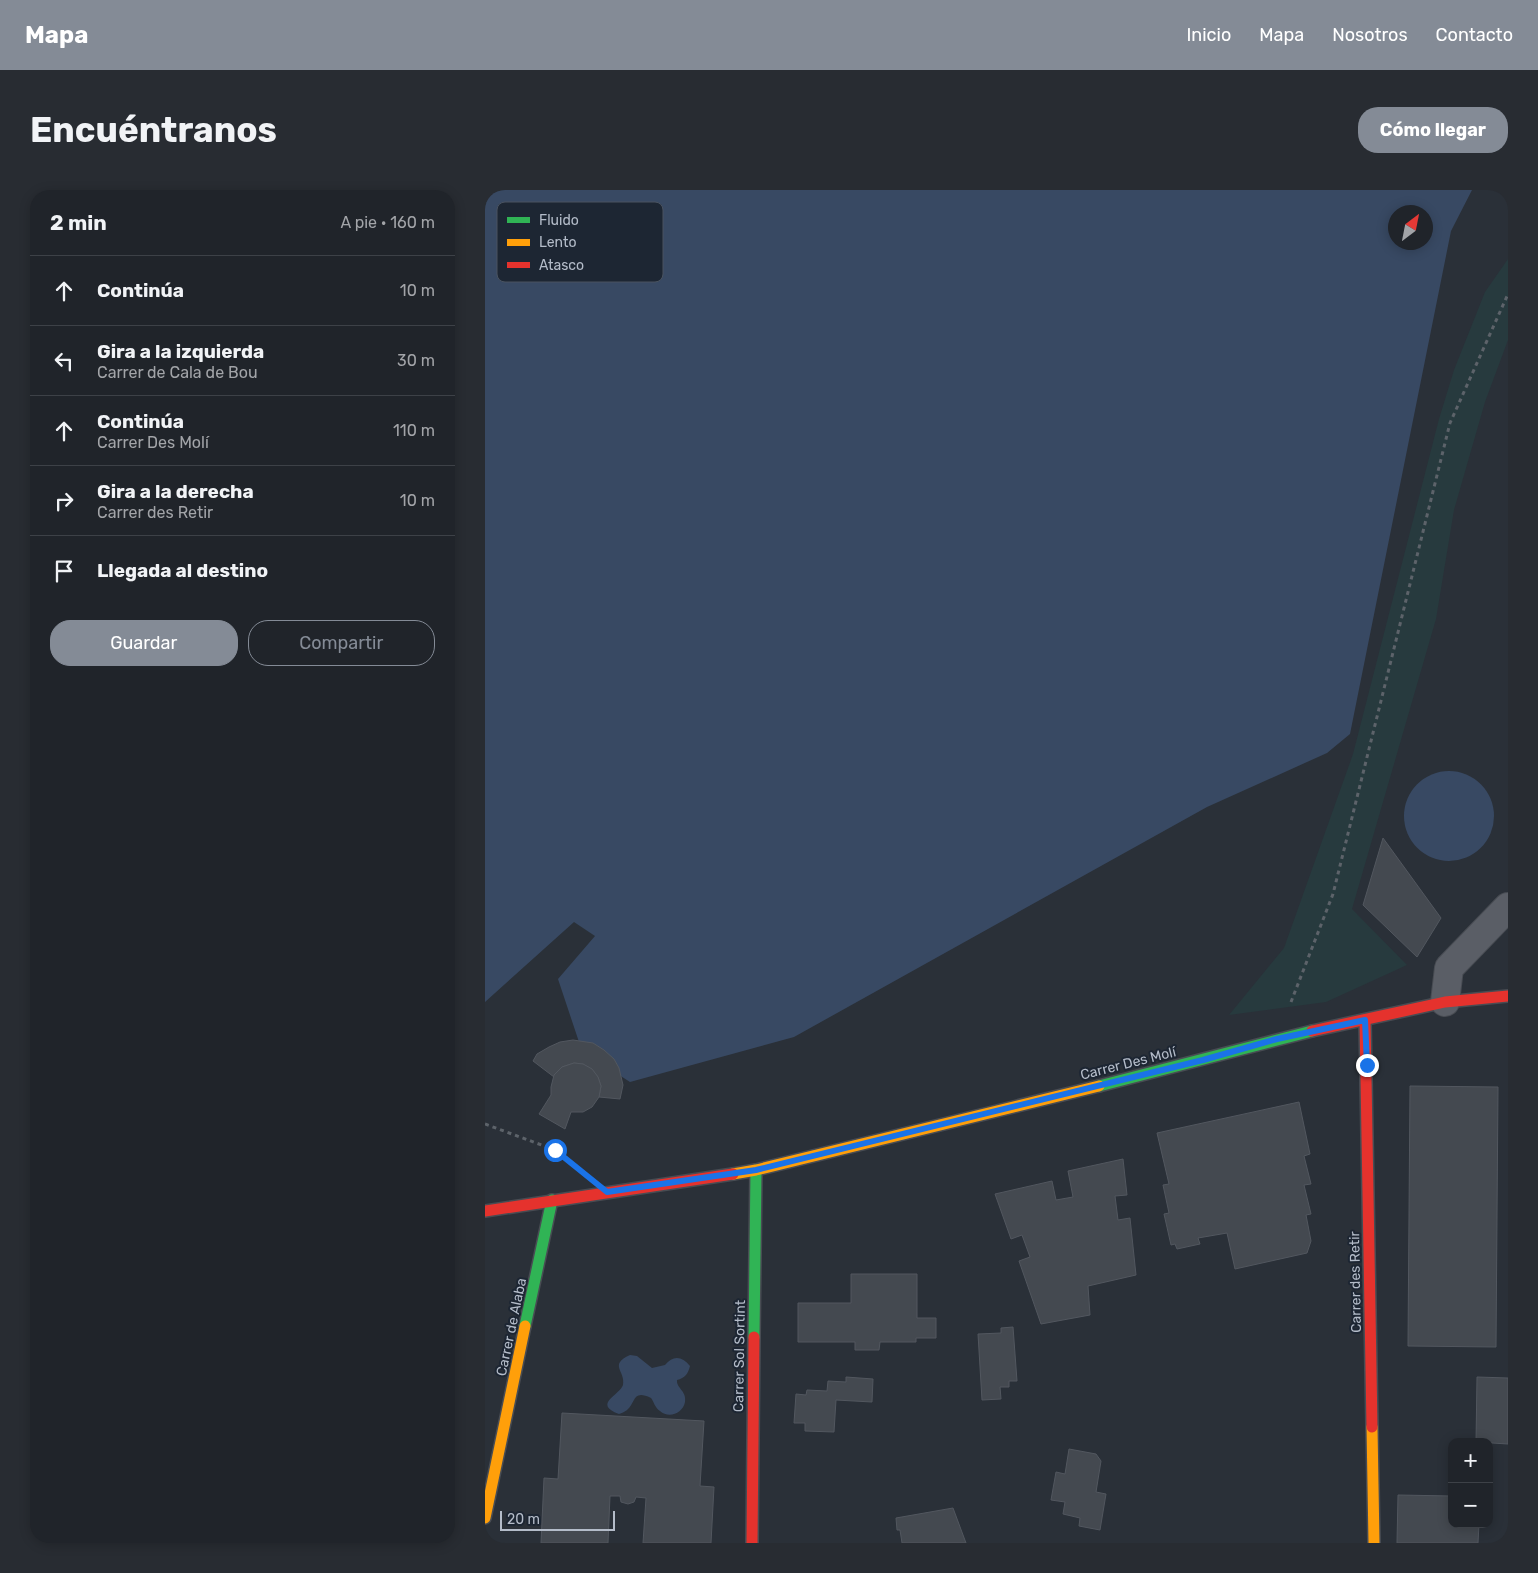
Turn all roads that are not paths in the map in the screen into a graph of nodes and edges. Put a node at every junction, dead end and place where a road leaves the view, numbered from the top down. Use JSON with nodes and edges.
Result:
{"nodes":[{"id":1,"x":1508,"y":907,"type":"edge"},
{"id":2,"x":1508,"y":996,"type":"edge"},
{"id":3,"x":1445,"y":1002,"type":"junction"},
{"id":4,"x":1365,"y":1020,"type":"junction"},
{"id":5,"x":756,"y":1170,"type":"junction"},
{"id":6,"x":552,"y":1200,"type":"junction"},
{"id":7,"x":485,"y":1210,"type":"edge"},
{"id":8,"x":485,"y":1518,"type":"edge"},
{"id":9,"x":752,"y":1543,"type":"edge"},
{"id":10,"x":1375,"y":1543,"type":"edge"}],
"edges":[{"from":1,"to":3,"type":"street"},
{"from":2,"to":3,"type":"street","name":"Carrer Des Molí"},
{"from":3,"to":4,"type":"street","name":"Carrer Des Molí"},
{"from":4,"to":5,"type":"street","name":"Carrer Des Molí"},
{"from":4,"to":10,"type":"street","name":"Carrer des Retir"},
{"from":5,"to":6,"type":"street","name":"Carrer Des Molí"},
{"from":5,"to":9,"type":"street","name":"Carrer Sol Sortint"},
{"from":6,"to":7,"type":"street","name":"Carrer Des Molí"},
{"from":6,"to":8,"type":"street","name":"Carrer de Alaba"}]}
